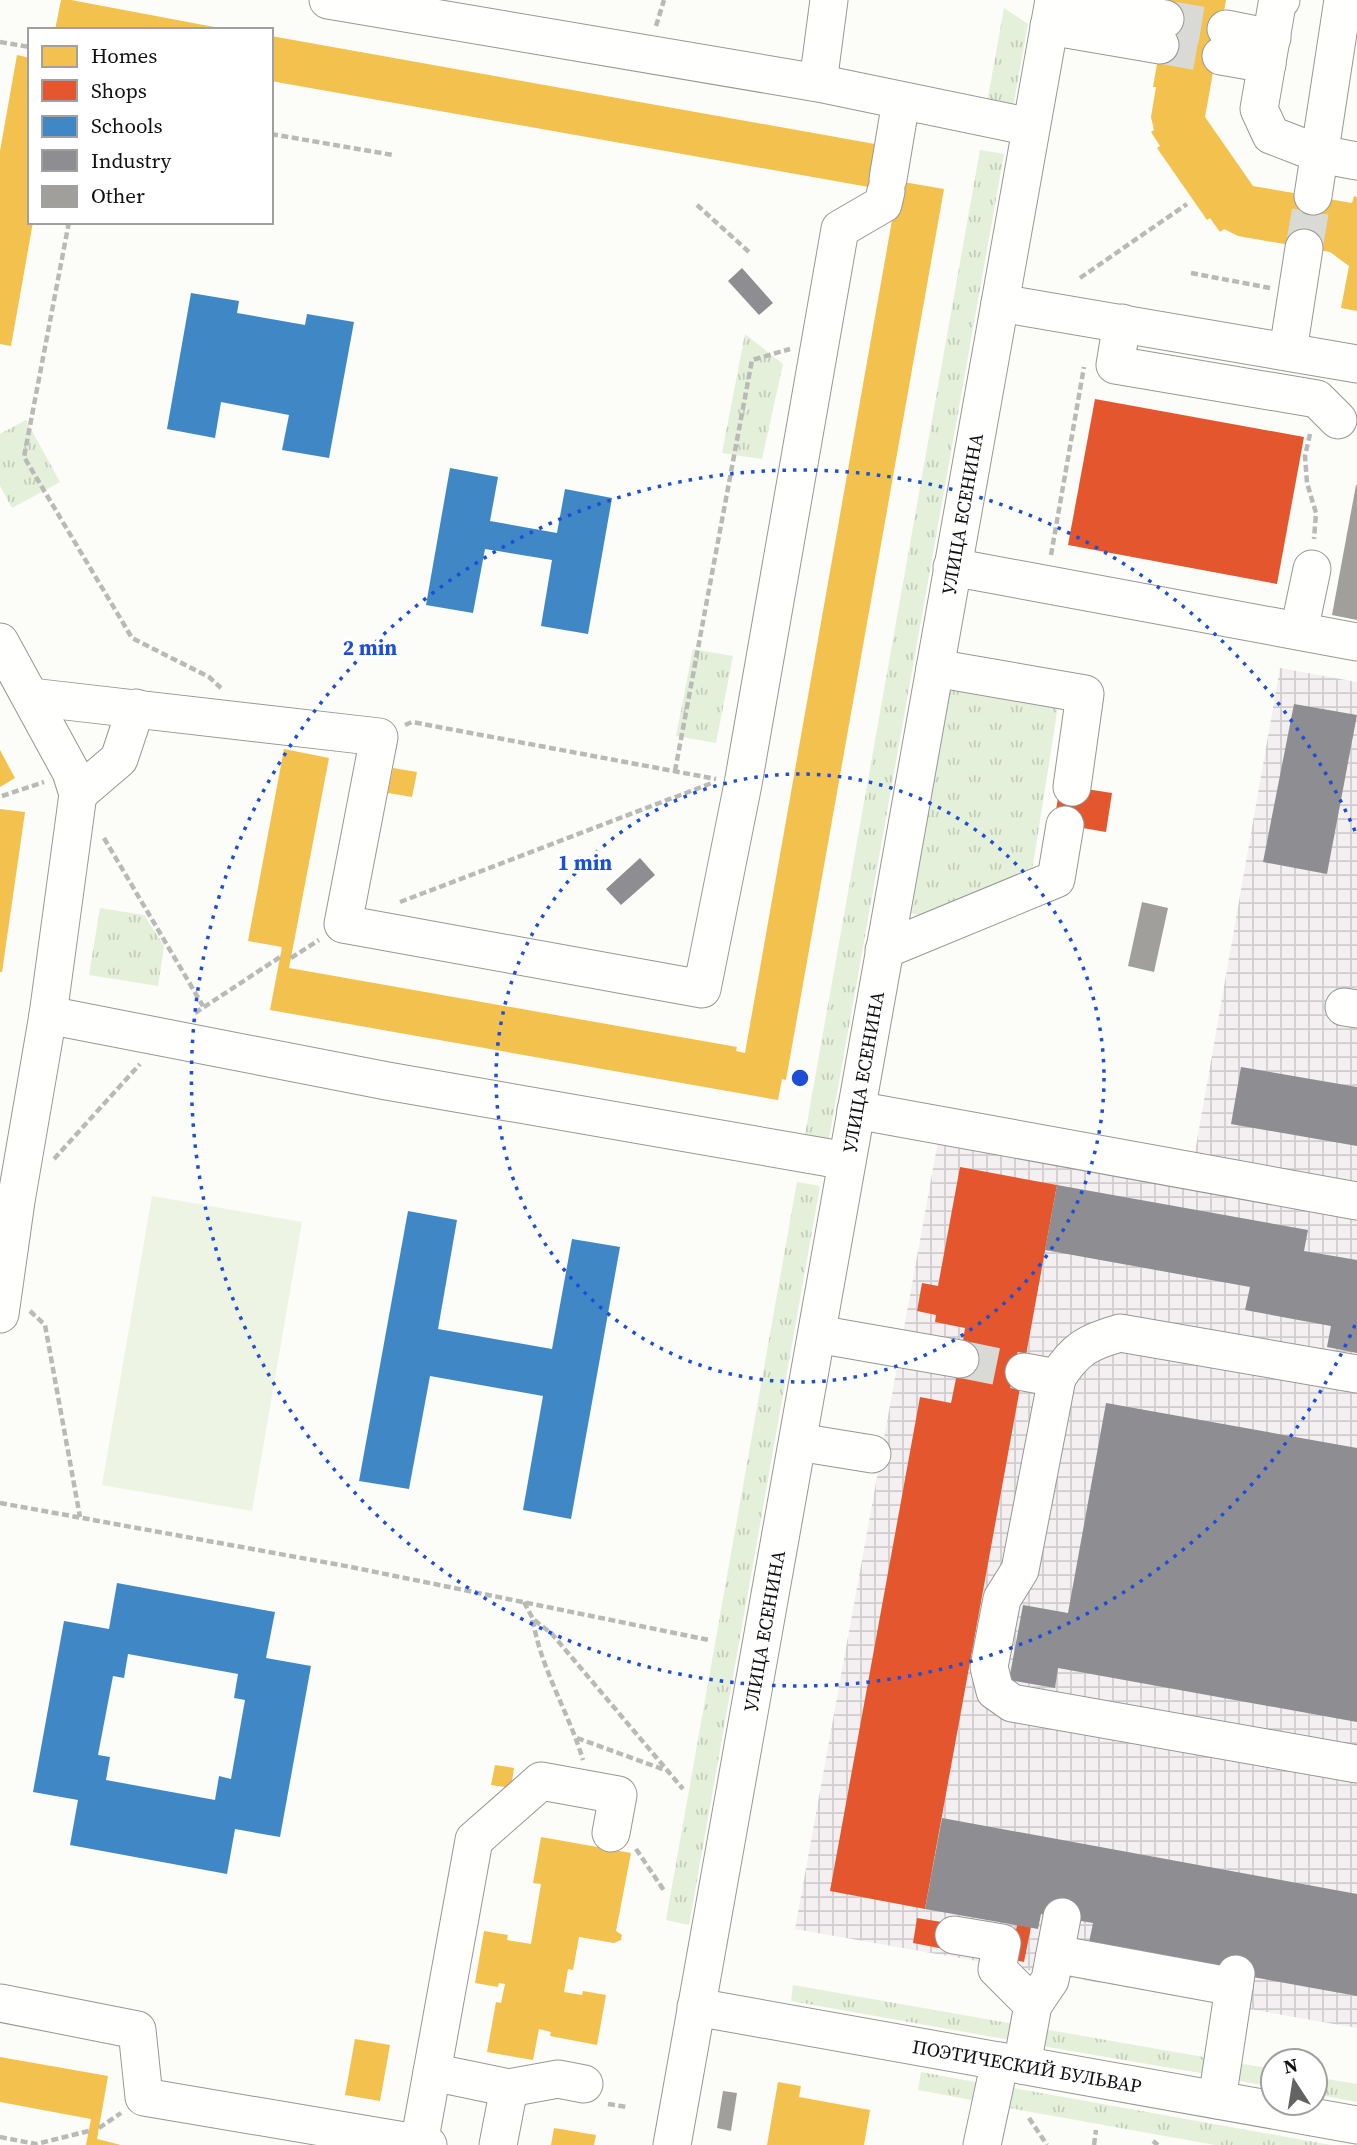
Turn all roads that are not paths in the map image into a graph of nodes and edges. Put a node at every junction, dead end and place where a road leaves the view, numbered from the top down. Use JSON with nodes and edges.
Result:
{"nodes":[{"id":1,"x":328,"y":0,"type":"edge"},
{"id":2,"x":830,"y":0,"type":"edge"},
{"id":3,"x":1281,"y":0,"type":"edge"},
{"id":4,"x":1343,"y":0,"type":"edge"},
{"id":5,"x":387,"y":6,"type":"edge"},
{"id":6,"x":1053,"y":9,"type":"edge"},
{"id":7,"x":1163,"y":32,"type":"tunnel mouth"},
{"id":8,"x":1224,"y":43,"type":"tunnel mouth"},
{"id":9,"x":1269,"y":51,"type":"junction"},
{"id":10,"x":818,"y":83,"type":"junction"},
{"id":11,"x":901,"y":101,"type":"junction"},
{"id":12,"x":1031,"y":127,"type":"junction"},
{"id":13,"x":1320,"y":154,"type":"junction"},
{"id":14,"x":1357,"y":161,"type":"edge"},
{"id":15,"x":1312,"y":197,"type":"tunnel mouth"},
{"id":16,"x":1304,"y":248,"type":"tunnel mouth"},
{"id":17,"x":1000,"y":303,"type":"junction"},
{"id":18,"x":1107,"y":321,"type":"junction"},
{"id":19,"x":1288,"y":351,"type":"junction"},
{"id":20,"x":1357,"y":363,"type":"edge"},
{"id":21,"x":1327,"y":410,"type":"road end"},
{"id":22,"x":953,"y":567,"type":"junction"},
{"id":23,"x":1311,"y":569,"type":"road end"},
{"id":24,"x":1299,"y":631,"type":"junction"},
{"id":25,"x":0,"y":642,"type":"edge"},
{"id":26,"x":1357,"y":642,"type":"edge"},
{"id":27,"x":935,"y":668,"type":"junction"},
{"id":28,"x":30,"y":697,"type":"junction"},
{"id":29,"x":136,"y":708,"type":"junction"},
{"id":30,"x":74,"y":783,"type":"junction"},
{"id":31,"x":1072,"y":787,"type":"dead end"},
{"id":32,"x":1065,"y":825,"type":"dead end"},
{"id":33,"x":884,"y":950,"type":"junction"},
{"id":34,"x":48,"y":1014,"type":"junction"},
{"id":35,"x":856,"y":1110,"type":"junction"},
{"id":36,"x":847,"y":1161,"type":"junction"},
{"id":37,"x":1357,"y":1201,"type":"edge"},
{"id":38,"x":5,"y":1237,"type":"edge"},
{"id":39,"x":2,"y":1301,"type":"edge"},
{"id":40,"x":817,"y":1334,"type":"junction"},
{"id":41,"x":960,"y":1359,"type":"tunnel mouth"},
{"id":42,"x":1357,"y":1374,"type":"edge"},
{"id":43,"x":798,"y":1441,"type":"junction"},
{"id":44,"x":872,"y":1454,"type":"dead end"},
{"id":45,"x":1357,"y":1763,"type":"edge"},
{"id":46,"x":606,"y":1814,"type":"road end"},
{"id":47,"x":1062,"y":1917,"type":"dead end"},
{"id":48,"x":954,"y":1934,"type":"dead end"},
{"id":49,"x":1055,"y":1954,"type":"junction"},
{"id":50,"x":0,"y":2003,"type":"edge"},
{"id":51,"x":1033,"y":2005,"type":"junction"},
{"id":52,"x":696,"y":2007,"type":"junction"},
{"id":53,"x":1011,"y":2063,"type":"junction"},
{"id":54,"x":432,"y":2072,"type":"junction"},
{"id":55,"x":584,"y":2084,"type":"dead end"},
{"id":56,"x":509,"y":2088,"type":"junction"},
{"id":57,"x":1217,"y":2100,"type":"junction"},
{"id":58,"x":1357,"y":2125,"type":"edge"},
{"id":59,"x":423,"y":2144,"type":"edge"},
{"id":60,"x":498,"y":2145,"type":"edge"},
{"id":61,"x":672,"y":2145,"type":"edge"},
{"id":62,"x":982,"y":2145,"type":"edge"}],
"edges":[{"from":1,"to":5,"type":"street"},
{"from":2,"to":10,"type":"street"},
{"from":3,"to":9,"type":"street"},
{"from":4,"to":13,"type":"street"},
{"from":5,"to":10,"type":"street"},
{"from":6,"to":7,"type":"street"},
{"from":6,"to":12,"type":"street","name":"УЛИЦА ЕСЕНИНА"},
{"from":8,"to":9,"type":"street"},
{"from":9,"to":13,"type":"street"},
{"from":10,"to":11,"type":"street"},
{"from":11,"to":12,"type":"street"},
{"from":11,"to":29,"type":"street"},
{"from":12,"to":17,"type":"street","name":"УЛИЦА ЕСЕНИНА"},
{"from":13,"to":14,"type":"street"},
{"from":13,"to":15,"type":"street"},
{"from":16,"to":19,"type":"street"},
{"from":17,"to":18,"type":"street"},
{"from":17,"to":22,"type":"street","name":"УЛИЦА ЕСЕНИНА"},
{"from":18,"to":19,"type":"street"},
{"from":18,"to":21,"type":"street"},
{"from":19,"to":20,"type":"street"},
{"from":22,"to":24,"type":"street"},
{"from":22,"to":27,"type":"street","name":"УЛИЦА ЕСЕНИНА"},
{"from":23,"to":24,"type":"street"},
{"from":24,"to":26,"type":"street"},
{"from":25,"to":28,"type":"street"},
{"from":27,"to":31,"type":"street"},
{"from":27,"to":33,"type":"street","name":"УЛИЦА ЕСЕНИНА"},
{"from":28,"to":29,"type":"street"},
{"from":28,"to":30,"type":"street"},
{"from":29,"to":30,"type":"street"},
{"from":30,"to":34,"type":"street"},
{"from":32,"to":33,"type":"street"},
{"from":33,"to":35,"type":"street","name":"УЛИЦА ЕСЕНИНА"},
{"from":34,"to":36,"type":"street"},
{"from":34,"to":38,"type":"street"},
{"from":35,"to":36,"type":"street","name":"УЛИЦА ЕСЕНИНА"},
{"from":35,"to":37,"type":"street"},
{"from":36,"to":40,"type":"street","name":"УЛИЦА ЕСЕНИНА"},
{"from":38,"to":39,"type":"street"},
{"from":40,"to":41,"type":"street"},
{"from":40,"to":43,"type":"street","name":"УЛИЦА ЕСЕНИНА"},
{"from":42,"to":45,"type":"street"},
{"from":43,"to":44,"type":"street"},
{"from":43,"to":52,"type":"street","name":"УЛИЦА ЕСЕНИНА"},
{"from":46,"to":54,"type":"street"},
{"from":47,"to":49,"type":"street"},
{"from":48,"to":51,"type":"street"},
{"from":49,"to":51,"type":"street"},
{"from":49,"to":57,"type":"street"},
{"from":50,"to":59,"type":"street"},
{"from":51,"to":53,"type":"street"},
{"from":52,"to":53,"type":"street","name":"ПОЭТИЧЕСКИЙ БУЛЬВАР"},
{"from":52,"to":61,"type":"street","name":"УЛИЦА ЕСЕНИНА"},
{"from":53,"to":57,"type":"street","name":"ПОЭТИЧЕСКИЙ БУЛЬВАР"},
{"from":53,"to":62,"type":"street"},
{"from":54,"to":56,"type":"street"},
{"from":54,"to":59,"type":"street"},
{"from":55,"to":56,"type":"street"},
{"from":56,"to":60,"type":"street"},
{"from":57,"to":58,"type":"street","name":"ПОЭТИЧЕСКИЙ БУЛЬВАР"}]}
